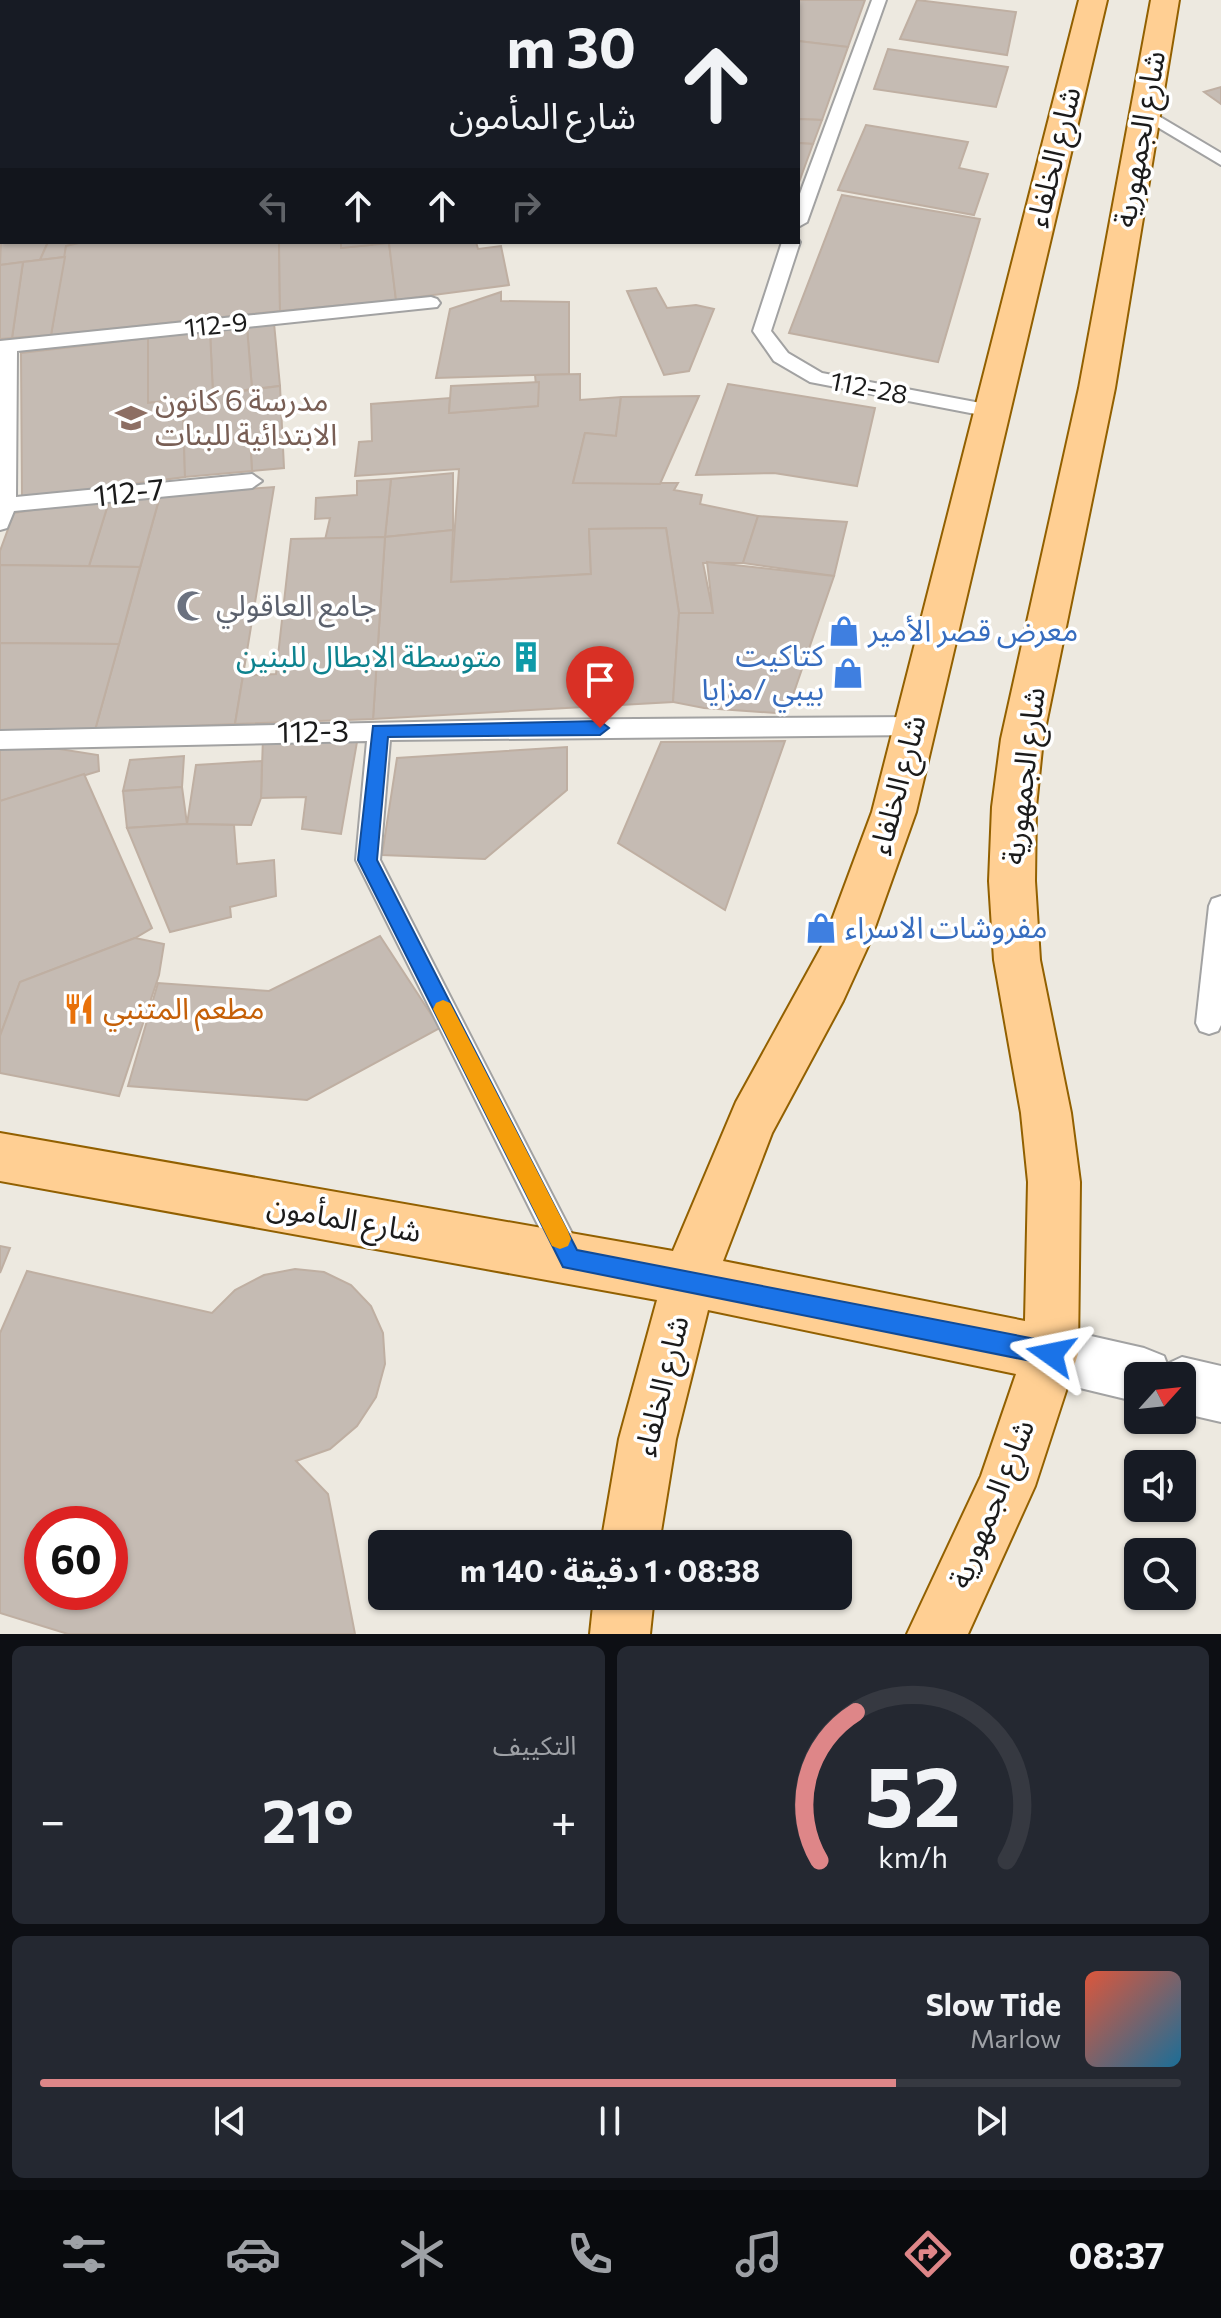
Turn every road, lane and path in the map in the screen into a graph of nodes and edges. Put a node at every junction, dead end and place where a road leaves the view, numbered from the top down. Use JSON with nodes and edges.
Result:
{"nodes":[{"id":1,"x":879,"y":0,"type":"edge"},
{"id":2,"x":1093,"y":0,"type":"edge"},
{"id":3,"x":1165,"y":0,"type":"edge"},
{"id":4,"x":1145,"y":113,"type":"junction"},
{"id":5,"x":1221,"y":160,"type":"edge"},
{"id":6,"x":803,"y":192,"type":"edge"},
{"id":7,"x":790,"y":244,"type":"edge"},
{"id":8,"x":431,"y":303,"type":"dead end"},
{"id":9,"x":4,"y":347,"type":"edge"},
{"id":10,"x":991,"y":411,"type":"junction"},
{"id":11,"x":252,"y":481,"type":"dead end"},
{"id":12,"x":3,"y":514,"type":"edge"},
{"id":13,"x":915,"y":726,"type":"junction"},
{"id":14,"x":379,"y":731,"type":"junction"},
{"id":15,"x":0,"y":740,"type":"edge"},
{"id":16,"x":1221,"y":906,"type":"edge"},
{"id":17,"x":1209,"y":1023,"type":"dead end"},
{"id":18,"x":0,"y":1157,"type":"edge"},
{"id":19,"x":570,"y":1259,"type":"junction"},
{"id":20,"x":689,"y":1280,"type":"junction"},
{"id":21,"x":1051,"y":1354,"type":"junction"},
{"id":22,"x":1124,"y":1371,"type":"edge"},
{"id":23,"x":1196,"y":1388,"type":"edge"},
{"id":24,"x":1221,"y":1394,"type":"edge"},
{"id":25,"x":632,"y":1530,"type":"edge"},
{"id":26,"x":623,"y":1610,"type":"edge"},
{"id":27,"x":620,"y":1634,"type":"edge"},
{"id":28,"x":937,"y":1634,"type":"edge"}],
"edges":[{"from":1,"to":6,"type":"lane"},
{"from":2,"to":10,"type":"main road","name":"شارع الخلفاء"},
{"from":3,"to":4,"type":"main road","name":"شارع الجمهورية"},
{"from":4,"to":5,"type":"lane"},
{"from":4,"to":21,"type":"main road","name":"شارع الجمهورية"},
{"from":7,"to":10,"type":"lane","name":"112-28"},
{"from":8,"to":9,"type":"lane","name":"112-9"},
{"from":9,"to":12,"type":"lane"},
{"from":10,"to":13,"type":"main road","name":"شارع الخلفاء"},
{"from":11,"to":12,"type":"lane","name":"112-7"},
{"from":13,"to":14,"type":"lane","name":"112-3"},
{"from":13,"to":20,"type":"main road","name":"شارع الخلفاء"},
{"from":14,"to":15,"type":"lane","name":"112-3"},
{"from":14,"to":19,"type":"lane"},
{"from":16,"to":17,"type":"lane"},
{"from":18,"to":19,"type":"main road","name":"شارع المأمون"},
{"from":19,"to":20,"type":"main road","name":"شارع المأمون"},
{"from":20,"to":21,"type":"main road","name":"شارع المأمون"},
{"from":20,"to":25,"type":"main road","name":"شارع الخلفاء"},
{"from":21,"to":22,"type":"street"},
{"from":21,"to":28,"type":"main road","name":"شارع الجمهورية"},
{"from":23,"to":24,"type":"street"},
{"from":26,"to":27,"type":"main road"}]}
